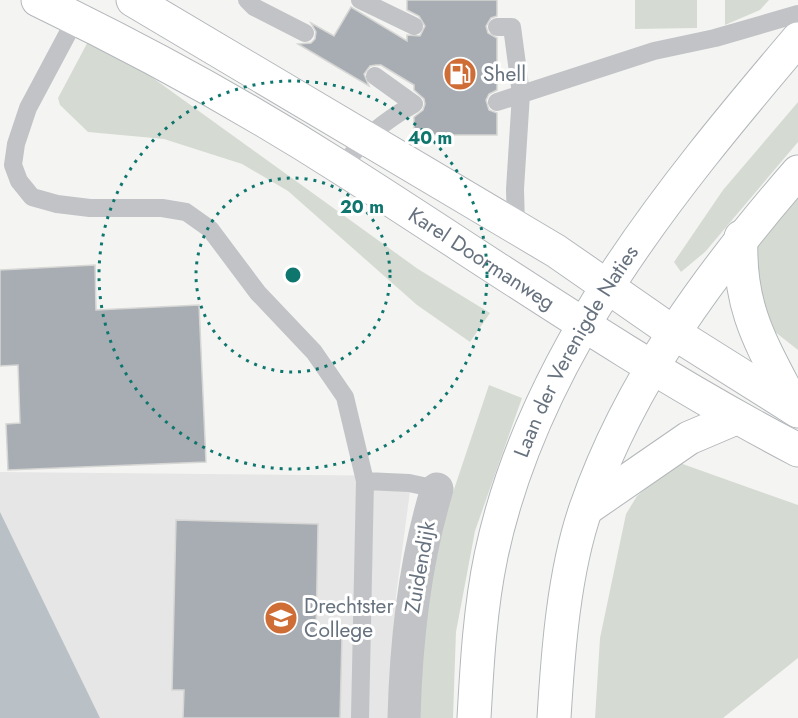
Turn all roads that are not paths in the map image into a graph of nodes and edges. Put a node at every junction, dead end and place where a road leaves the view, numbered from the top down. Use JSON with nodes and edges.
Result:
{"nodes":[{"id":1,"x":38,"y":0,"type":"edge"},
{"id":2,"x":134,"y":0,"type":"edge"},
{"id":3,"x":247,"y":0,"type":"edge"},
{"id":4,"x":360,"y":0,"type":"edge"},
{"id":5,"x":81,"y":9,"type":"edge"},
{"id":6,"x":798,"y":14,"type":"edge"},
{"id":7,"x":414,"y":26,"type":"dead end"},
{"id":8,"x":497,"y":27,"type":"dead end"},
{"id":9,"x":305,"y":33,"type":"dead end"},
{"id":10,"x":798,"y":39,"type":"edge"},
{"id":11,"x":375,"y":76,"type":"dead end"},
{"id":12,"x":521,"y":94,"type":"junction"},
{"id":13,"x":497,"y":102,"type":"dead end"},
{"id":14,"x":365,"y":138,"type":"junction"},
{"id":15,"x":341,"y":168,"type":"junction"},
{"id":16,"x":798,"y":172,"type":"edge"},
{"id":17,"x":516,"y":226,"type":"junction"},
{"id":18,"x":741,"y":237,"type":"junction"},
{"id":19,"x":607,"y":286,"type":"junction"},
{"id":20,"x":583,"y":325,"type":"junction"},
{"id":21,"x":674,"y":333,"type":"junction"},
{"id":22,"x":652,"y":369,"type":"junction"},
{"id":23,"x":796,"y":410,"type":"edge"},
{"id":24,"x":736,"y":418,"type":"junction"},
{"id":25,"x":798,"y":450,"type":"edge"},
{"id":26,"x":365,"y":481,"type":"junction"},
{"id":27,"x":437,"y":489,"type":"joint"},
{"id":28,"x":586,"y":509,"type":"junction"},
{"id":29,"x":360,"y":718,"type":"edge"},
{"id":30,"x":404,"y":718,"type":"edge"},
{"id":31,"x":474,"y":718,"type":"edge"},
{"id":32,"x":554,"y":718,"type":"edge"}],
"edges":[{"from":1,"to":5,"type":"main road","name":"Karel Doormanweg"},
{"from":2,"to":14,"type":"main road","name":"Karel Doormanweg"},
{"from":3,"to":9,"type":"lane"},
{"from":4,"to":7,"type":"lane"},
{"from":5,"to":15,"type":"main road","name":"Karel Doormanweg"},
{"from":5,"to":26,"type":"lane"},
{"from":6,"to":12,"type":"lane"},
{"from":8,"to":12,"type":"lane"},
{"from":10,"to":19,"type":"main road","name":"Laan der Verenigde Naties"},
{"from":11,"to":14,"type":"lane"},
{"from":12,"to":13,"type":"lane"},
{"from":12,"to":17,"type":"lane"},
{"from":14,"to":15,"type":"lane"},
{"from":14,"to":17,"type":"main road","name":"Karel Doormanweg"},
{"from":15,"to":20,"type":"main road","name":"Karel Doormanweg"},
{"from":16,"to":18,"type":"main road"},
{"from":17,"to":19,"type":"main road","name":"Karel Doormanweg"},
{"from":18,"to":21,"type":"main road"},
{"from":18,"to":23,"type":"main road"},
{"from":19,"to":20,"type":"main road","name":"Laan der Verenigde Naties"},
{"from":19,"to":21,"type":"main road","name":"Karel Doormanweg"},
{"from":20,"to":22,"type":"main road","name":"Karel Doormanweg"},
{"from":20,"to":31,"type":"main road","name":"Laan der Verenigde Naties"},
{"from":21,"to":22,"type":"main road"},
{"from":21,"to":23,"type":"main road","name":"Karel Doormanweg"},
{"from":22,"to":24,"type":"main road","name":"Karel Doormanweg"},
{"from":22,"to":28,"type":"main road"},
{"from":24,"to":25,"type":"main road","name":"Karel Doormanweg"},
{"from":24,"to":28,"type":"main road"},
{"from":26,"to":27,"type":"lane"},
{"from":26,"to":29,"type":"lane"},
{"from":27,"to":30,"type":"street","name":"Zuidendijk"},
{"from":28,"to":32,"type":"main road"}]}
